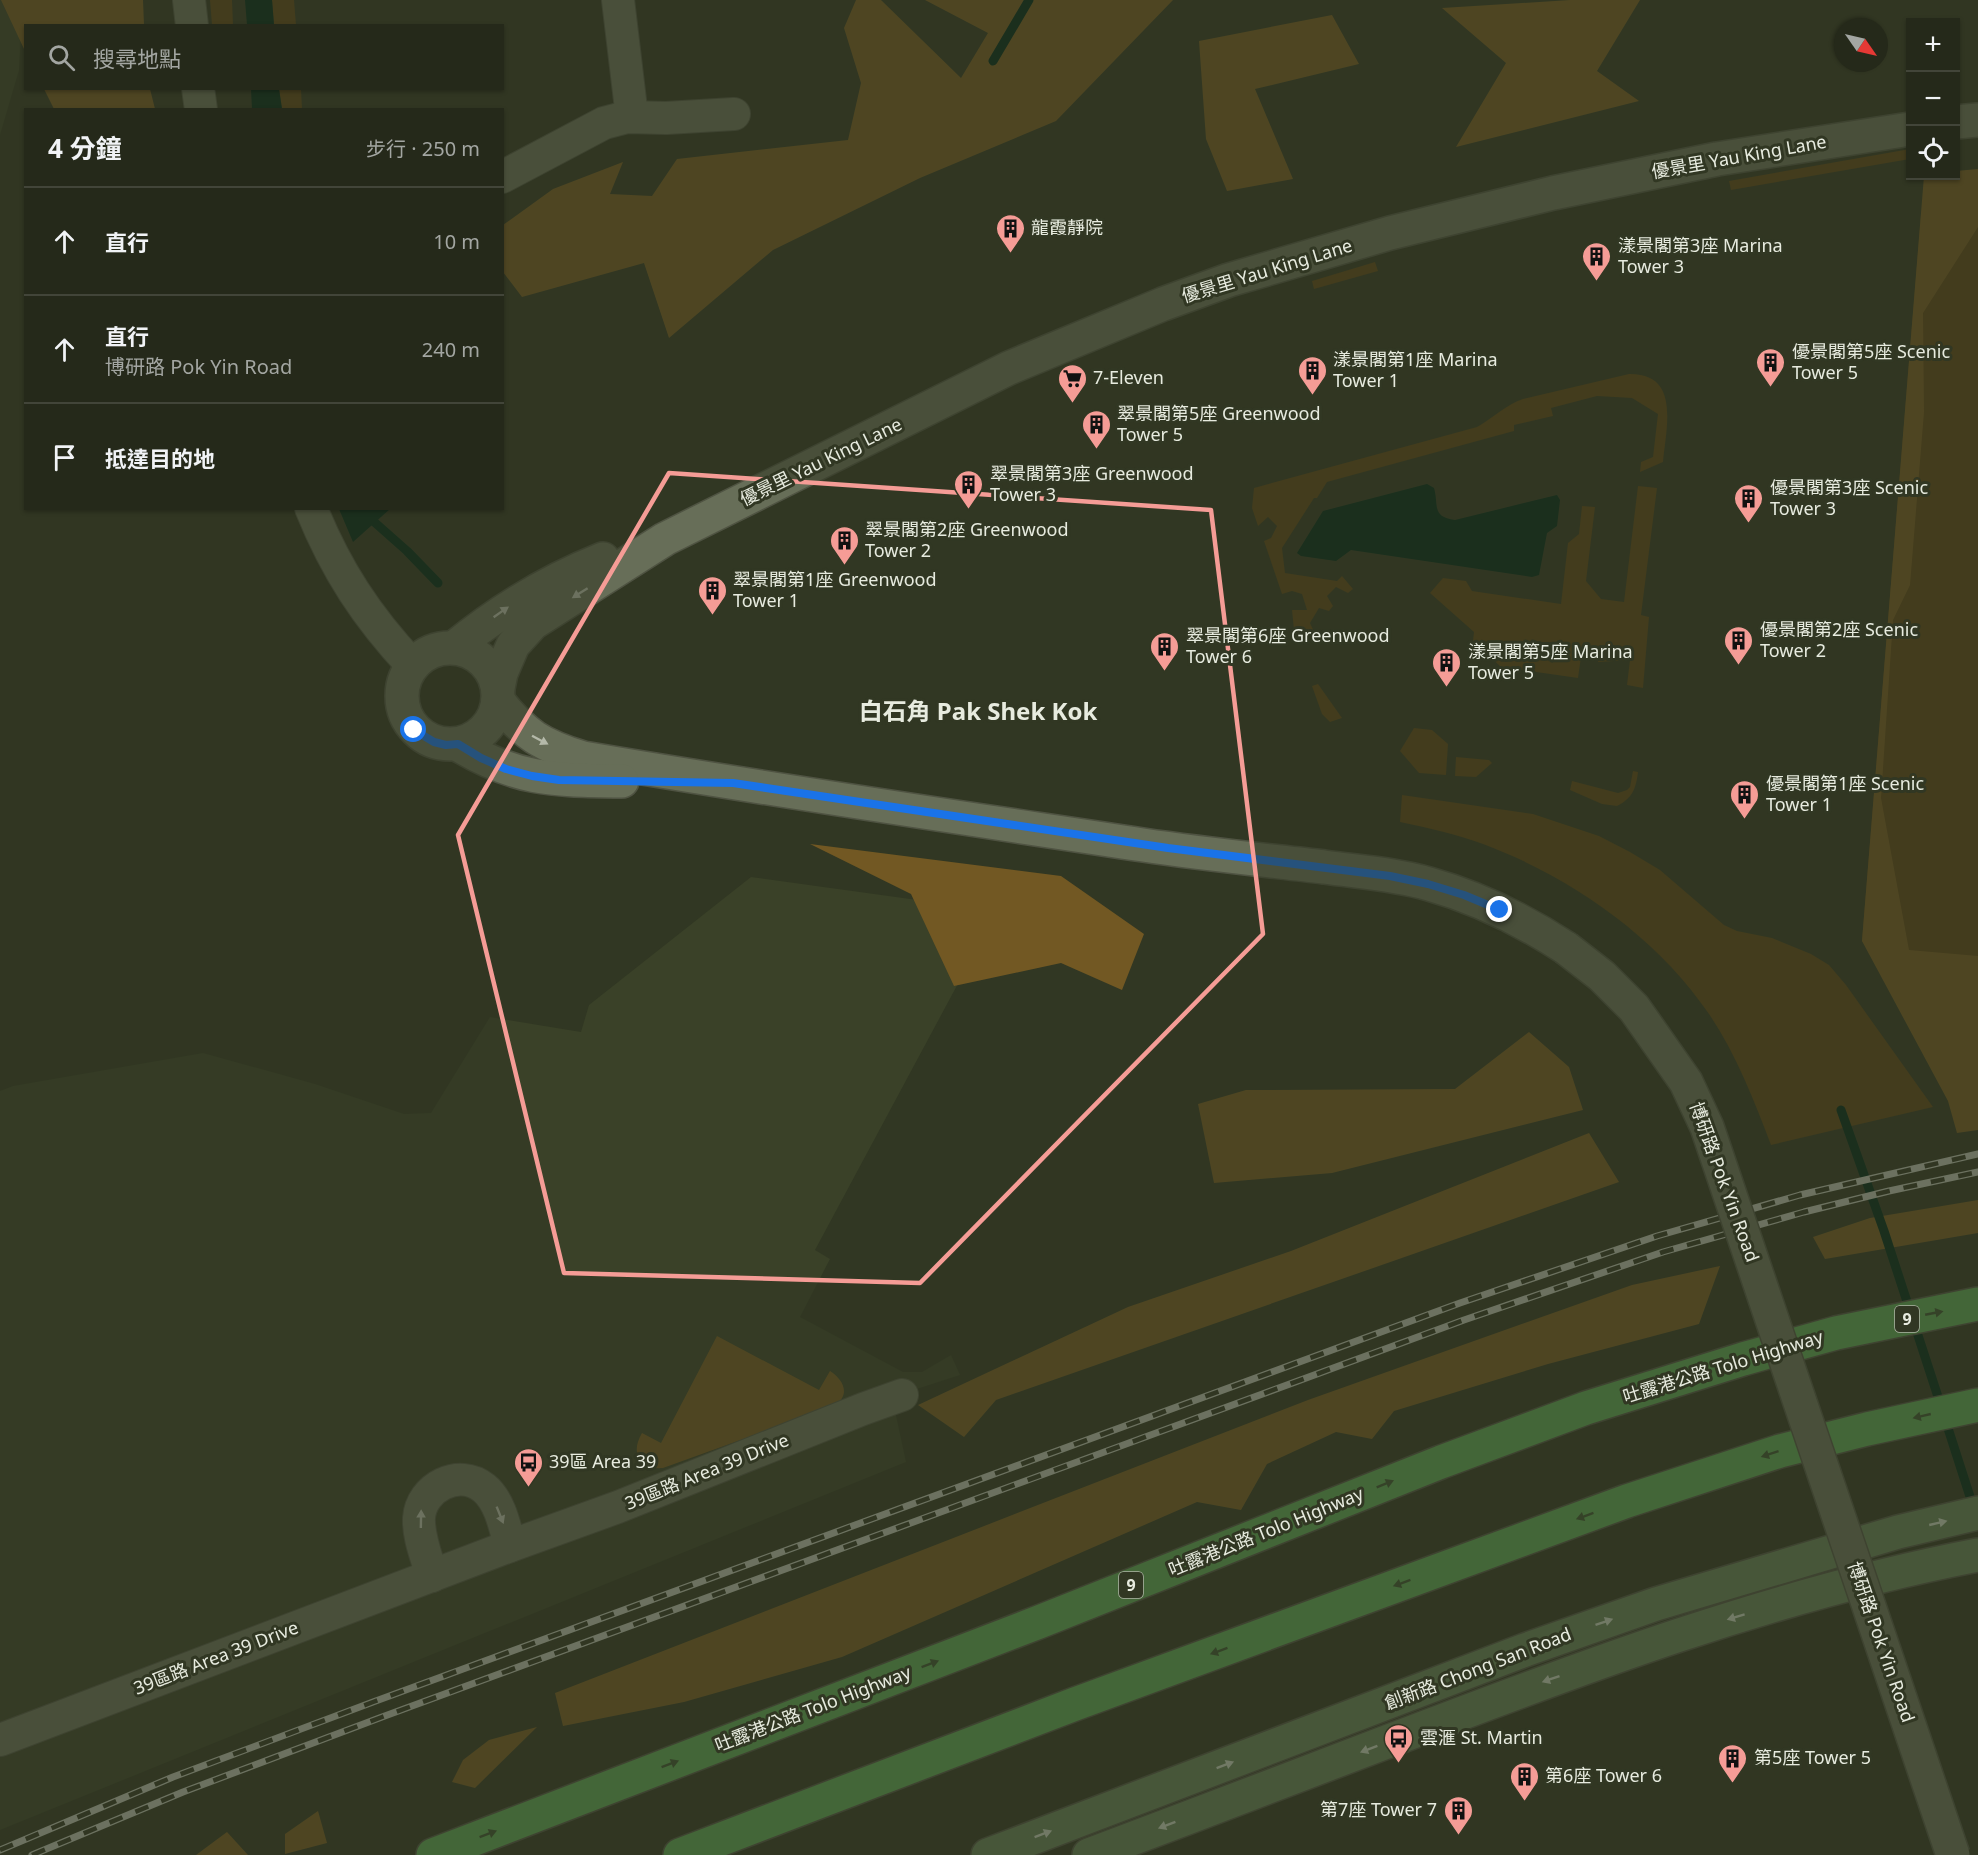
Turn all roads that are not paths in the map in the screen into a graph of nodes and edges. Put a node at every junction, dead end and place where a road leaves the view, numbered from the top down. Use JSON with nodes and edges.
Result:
{"nodes":[{"id":1,"x":189,"y":0,"type":"edge"},
{"id":2,"x":618,"y":0,"type":"edge"},
{"id":3,"x":192,"y":24,"type":"edge"},
{"id":4,"x":198,"y":90,"type":"edge"},
{"id":5,"x":201,"y":108,"type":"edge"},
{"id":6,"x":734,"y":114,"type":"dead end"},
{"id":7,"x":632,"y":117,"type":"junction"},
{"id":8,"x":1978,"y":120,"type":"edge"},
{"id":9,"x":1960,"y":122,"type":"edge"},
{"id":10,"x":1906,"y":130,"type":"edge"},
{"id":11,"x":504,"y":176,"type":"edge"},
{"id":12,"x":312,"y":510,"type":"edge"},
{"id":13,"x":665,"y":539,"type":"junction"},
{"id":14,"x":455,"y":647,"type":"junction"},
{"id":15,"x":412,"y":665,"type":"junction"},
{"id":16,"x":498,"y":694,"type":"junction"},
{"id":17,"x":458,"y":744,"type":"junction"},
{"id":18,"x":733,"y":783,"type":"junction"},
{"id":19,"x":1978,"y":1304,"type":"edge"},
{"id":20,"x":903,"y":1395,"type":"dead end"},
{"id":21,"x":1978,"y":1405,"type":"edge"},
{"id":22,"x":1978,"y":1514,"type":"edge"},
{"id":23,"x":510,"y":1546,"type":"junction"},
{"id":24,"x":1978,"y":1555,"type":"edge"},
{"id":25,"x":432,"y":1576,"type":"junction"},
{"id":26,"x":0,"y":1740,"type":"edge"},
{"id":27,"x":433,"y":1855,"type":"edge"},
{"id":28,"x":680,"y":1855,"type":"edge"},
{"id":29,"x":988,"y":1855,"type":"edge"},
{"id":30,"x":1089,"y":1855,"type":"edge"},
{"id":31,"x":1953,"y":1855,"type":"edge"}],
"edges":[{"from":1,"to":3,"type":"street"},
{"from":2,"to":7,"type":"street"},
{"from":4,"to":5,"type":"street"},
{"from":6,"to":7,"type":"street"},
{"from":7,"to":11,"type":"street"},
{"from":8,"to":9,"type":"street"},
{"from":10,"to":13,"type":"street","name":"優景里 Yau King Lane"},
{"from":12,"to":15,"type":"street"},
{"from":14,"to":13,"type":"street","name":"優景里 Yau King Lane","one_way":true},
{"from":13,"to":16,"type":"street","name":"優景里 Yau King Lane","one_way":true},
{"from":14,"to":15,"type":"street"},
{"from":14,"to":16,"type":"street"},
{"from":15,"to":17,"type":"street"},
{"from":16,"to":17,"type":"street"},
{"from":16,"to":18,"type":"street","name":"博研路 Pok Yin Road","one_way":true},
{"from":17,"to":18,"type":"street","name":"博研路 Pok Yin Road"},
{"from":18,"to":31,"type":"street","name":"博研路 Pok Yin Road","bridge":true},
{"from":27,"to":19,"type":"highway","name":"吐露港公路 Tolo Highway","number":"9","one_way":true},
{"from":20,"to":23,"type":"street","name":"39區路 Area 39 Drive"},
{"from":21,"to":28,"type":"highway","one_way":true},
{"from":29,"to":22,"type":"main road","name":"創新路 Chong San Road","one_way":true},
{"from":23,"to":25,"type":"street","name":"39區路 Area 39 Drive"},
{"from":25,"to":23,"type":"street","one_way":true},
{"from":24,"to":30,"type":"main road","name":"創新路 Chong San Road","one_way":true},
{"from":25,"to":26,"type":"street","name":"39區路 Area 39 Drive"}]}
